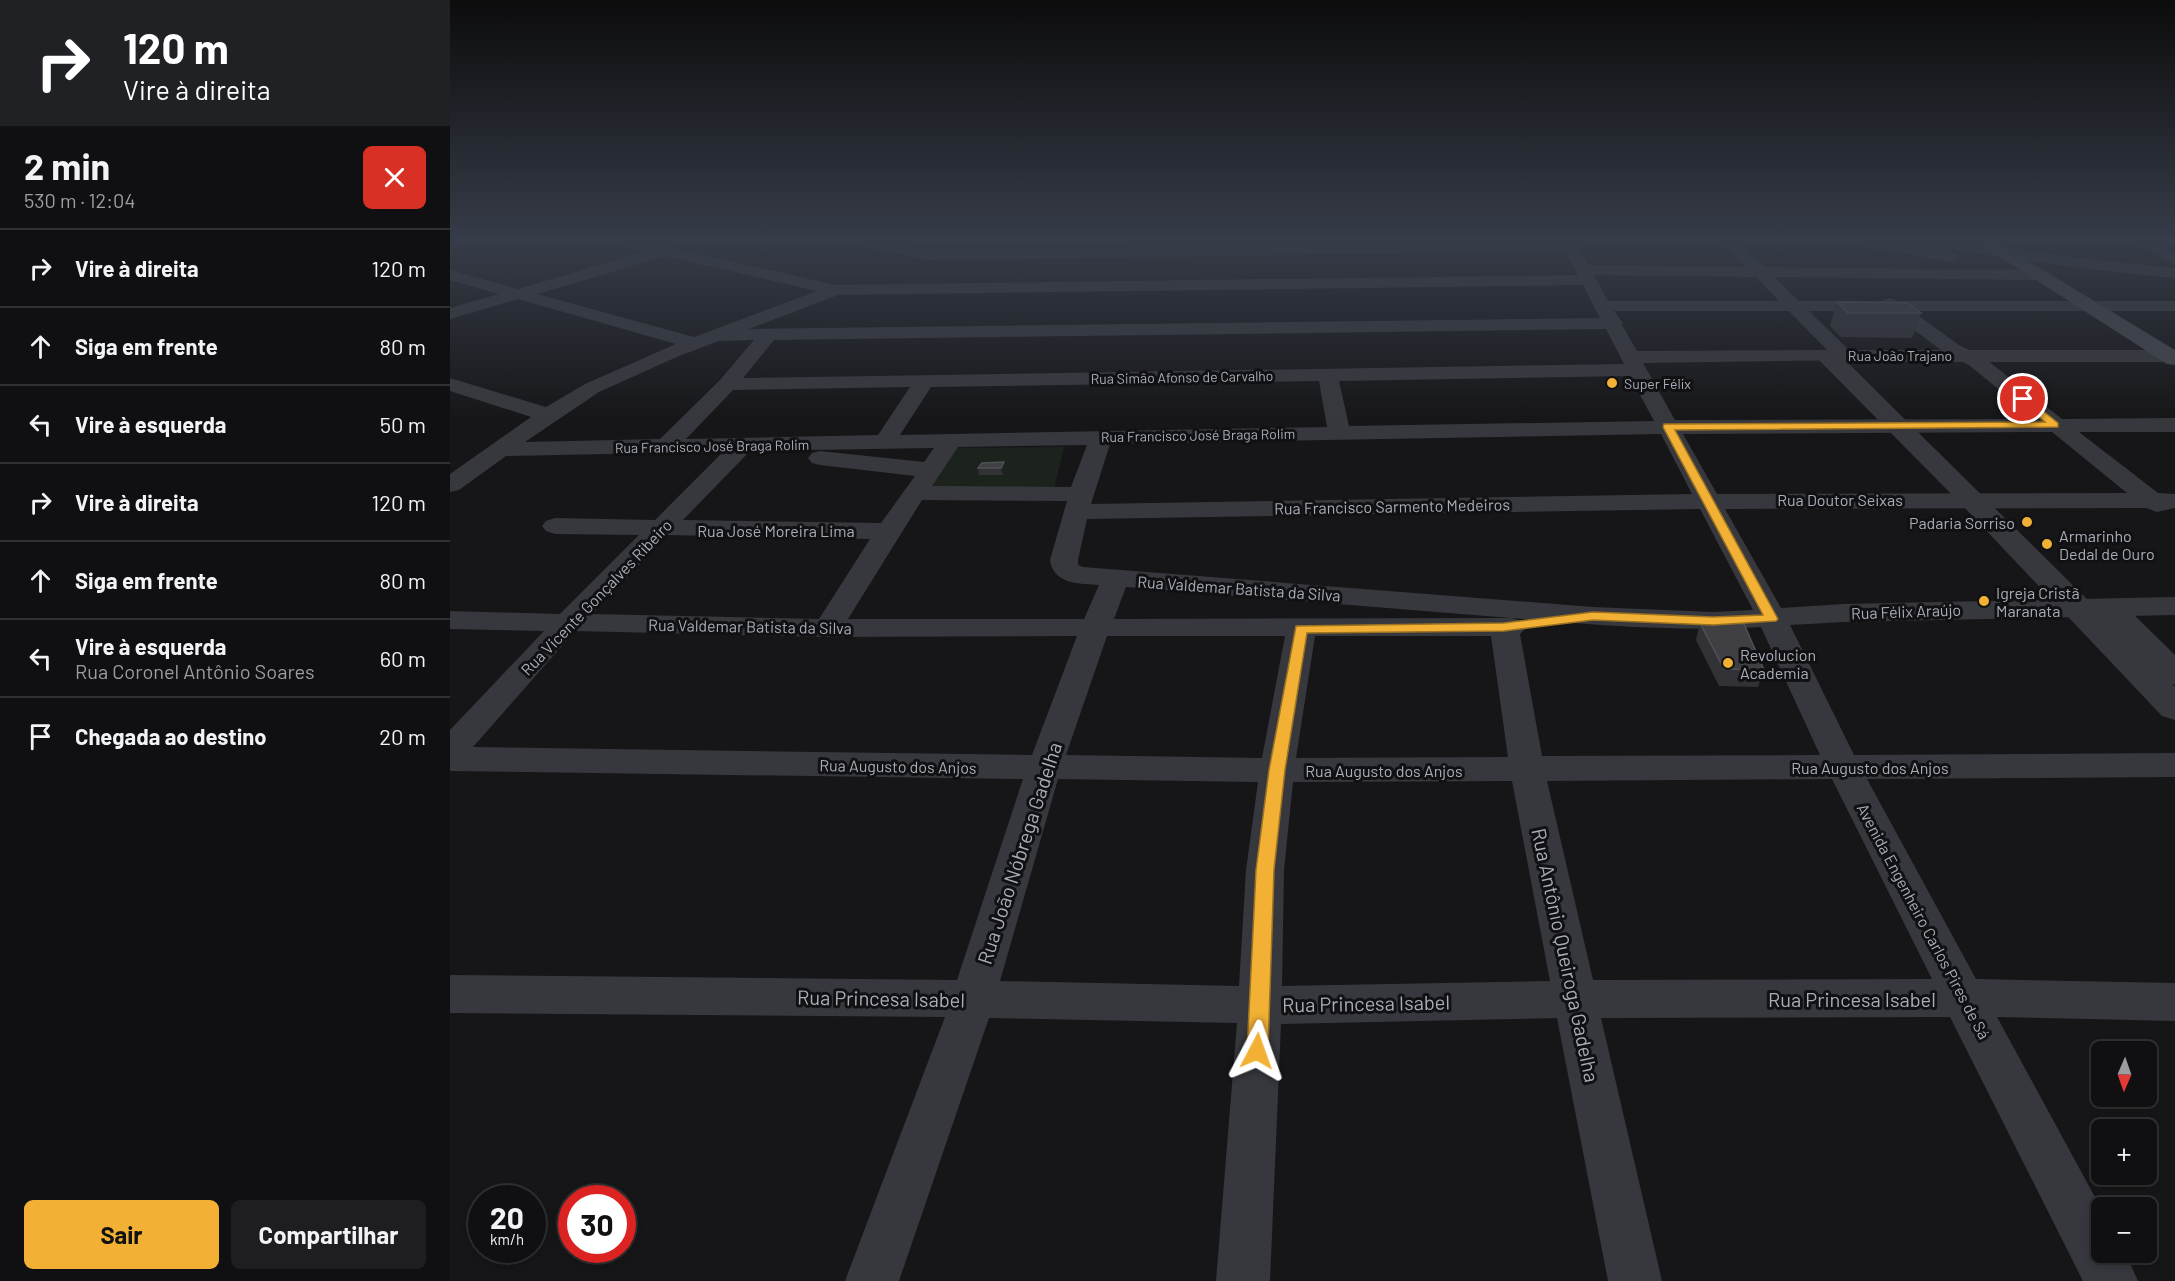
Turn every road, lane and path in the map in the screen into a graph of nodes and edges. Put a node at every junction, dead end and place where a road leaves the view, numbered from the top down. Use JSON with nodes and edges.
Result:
{"nodes":[{"id":1,"x":490,"y":302,"type":"edge"},
{"id":2,"x":544,"y":302,"type":"edge"},
{"id":3,"x":805,"y":302,"type":"edge"},
{"id":4,"x":966,"y":302,"type":"edge"},
{"id":5,"x":1317,"y":302,"type":"edge"},
{"id":6,"x":1457,"y":302,"type":"edge"},
{"id":7,"x":1601,"y":302,"type":"edge"},
{"id":8,"x":1762,"y":302,"type":"edge"},
{"id":9,"x":1782,"y":302,"type":"edge"},
{"id":10,"x":1889,"y":302,"type":"edge"},
{"id":11,"x":2080,"y":302,"type":"edge"},
{"id":12,"x":1785,"y":305,"type":"junction"},
{"id":13,"x":1893,"y":305,"type":"junction"},
{"id":14,"x":2087,"y":306,"type":"junction"},
{"id":15,"x":2175,"y":306,"type":"edge"},
{"id":16,"x":450,"y":314,"type":"edge"},
{"id":17,"x":1319,"y":327,"type":"junction"},
{"id":18,"x":948,"y":332,"type":"junction"},
{"id":19,"x":718,"y":335,"type":"junction"},
{"id":20,"x":768,"y":335,"type":"junction"},
{"id":21,"x":695,"y":343,"type":"junction"},
{"id":22,"x":1159,"y":353,"type":"junction"},
{"id":23,"x":1964,"y":355,"type":"junction"},
{"id":24,"x":1836,"y":356,"type":"junction"},
{"id":25,"x":2173,"y":357,"type":"edge"},
{"id":26,"x":1634,"y":363,"type":"junction"},
{"id":27,"x":1328,"y":374,"type":"junction"},
{"id":28,"x":924,"y":381,"type":"junction"},
{"id":29,"x":450,"y":384,"type":"edge"},
{"id":30,"x":727,"y":384,"type":"junction"},
{"id":31,"x":548,"y":415,"type":"junction"},
{"id":32,"x":1905,"y":425,"type":"junction"},
{"id":33,"x":2055,"y":425,"type":"junction"},
{"id":34,"x":2175,"y":425,"type":"edge"},
{"id":35,"x":1668,"y":427,"type":"junction"},
{"id":36,"x":1339,"y":432,"type":"junction"},
{"id":37,"x":1101,"y":436,"type":"junction"},
{"id":38,"x":952,"y":439,"type":"junction"},
{"id":39,"x":885,"y":441,"type":"junction"},
{"id":40,"x":664,"y":447,"type":"junction"},
{"id":41,"x":741,"y":447,"type":"junction"},
{"id":42,"x":500,"y":449,"type":"junction"},
{"id":43,"x":929,"y":470,"type":"junction"},
{"id":44,"x":450,"y":485,"type":"edge"},
{"id":45,"x":914,"y":493,"type":"junction"},
{"id":46,"x":1984,"y":499,"type":"junction"},
{"id":47,"x":1708,"y":500,"type":"junction"},
{"id":48,"x":2164,"y":501,"type":"edge"},
{"id":49,"x":1078,"y":503,"type":"junction"},
{"id":50,"x":2175,"y":519,"type":"edge"},
{"id":51,"x":555,"y":526,"type":"dead end"},
{"id":52,"x":663,"y":529,"type":"junction"},
{"id":53,"x":888,"y":531,"type":"junction"},
{"id":54,"x":1116,"y":579,"type":"junction"},
{"id":55,"x":2076,"y":606,"type":"junction"},
{"id":56,"x":2107,"y":606,"type":"junction"},
{"id":57,"x":2175,"y":606,"type":"edge"},
{"id":58,"x":1593,"y":616,"type":"junction"},
{"id":59,"x":1772,"y":619,"type":"junction"},
{"id":60,"x":450,"y":620,"type":"edge"},
{"id":61,"x":568,"y":622,"type":"junction"},
{"id":62,"x":1504,"y":627,"type":"junction"},
{"id":63,"x":828,"y":628,"type":"junction"},
{"id":64,"x":1093,"y":628,"type":"junction"},
{"id":65,"x":1301,"y":629,"type":"junction"},
{"id":66,"x":2175,"y":674,"type":"edge"},
{"id":67,"x":2175,"y":708,"type":"edge"},
{"id":68,"x":450,"y":751,"type":"edge"},
{"id":69,"x":450,"y":759,"type":"edge"},
{"id":70,"x":2175,"y":765,"type":"edge"},
{"id":71,"x":1842,"y":767,"type":"junction"},
{"id":72,"x":1046,"y":768,"type":"junction"},
{"id":73,"x":1277,"y":770,"type":"junction"},
{"id":74,"x":1527,"y":770,"type":"junction"},
{"id":75,"x":450,"y":994,"type":"edge"},
{"id":76,"x":1965,"y":998,"type":"junction"},
{"id":77,"x":973,"y":999,"type":"junction"},
{"id":78,"x":1574,"y":999,"type":"junction"},
{"id":79,"x":2175,"y":1002,"type":"edge"},
{"id":80,"x":1260,"y":1005,"type":"junction"},
{"id":81,"x":872,"y":1281,"type":"edge"},
{"id":82,"x":1243,"y":1281,"type":"edge"},
{"id":83,"x":1635,"y":1281,"type":"edge"},
{"id":84,"x":2111,"y":1281,"type":"edge"}],
"edges":[{"from":1,"to":16,"type":"street"},
{"from":2,"to":21,"type":"street"},
{"from":3,"to":19,"type":"street"},
{"from":4,"to":18,"type":"street"},
{"from":5,"to":17,"type":"street"},
{"from":6,"to":17,"type":"street"},
{"from":7,"to":26,"type":"street","name":"Avenida Engenheiro Carlos Pires de Sá"},
{"from":8,"to":12,"type":"street"},
{"from":9,"to":12,"type":"street"},
{"from":10,"to":13,"type":"street"},
{"from":11,"to":14,"type":"main road"},
{"from":12,"to":13,"type":"street"},
{"from":12,"to":24,"type":"street"},
{"from":13,"to":14,"type":"street"},
{"from":13,"to":23,"type":"street"},
{"from":14,"to":15,"type":"street"},
{"from":14,"to":25,"type":"main road"},
{"from":17,"to":22,"type":"street"},
{"from":18,"to":20,"type":"street"},
{"from":18,"to":22,"type":"street"},
{"from":19,"to":20,"type":"street"},
{"from":19,"to":21,"type":"street"},
{"from":20,"to":30,"type":"street"},
{"from":21,"to":31,"type":"street"},
{"from":22,"to":27,"type":"street","name":"Rua Simão Afonso de Carvalho"},
{"from":22,"to":28,"type":"street","name":"Rua Simão Afonso de Carvalho"},
{"from":23,"to":24,"type":"street","name":"Rua João Trajano"},
{"from":23,"to":25,"type":"street","name":"Rua João Trajano"},
{"from":23,"to":33,"type":"street"},
{"from":24,"to":26,"type":"street","name":"Rua João Trajano"},
{"from":24,"to":32,"type":"street"},
{"from":26,"to":27,"type":"street","name":"Rua Simão Afonso de Carvalho"},
{"from":26,"to":35,"type":"street","name":"Avenida Engenheiro Carlos Pires de Sá"},
{"from":27,"to":36,"type":"street"},
{"from":28,"to":30,"type":"street","name":"Rua Simão Afonso de Carvalho"},
{"from":28,"to":39,"type":"street"},
{"from":29,"to":31,"type":"street"},
{"from":30,"to":40,"type":"street"},
{"from":31,"to":42,"type":"street"},
{"from":32,"to":33,"type":"street","name":"Rua Francisco José Braga Rolim"},
{"from":32,"to":35,"type":"street","name":"Rua Francisco José Braga Rolim"},
{"from":32,"to":46,"type":"street"},
{"from":33,"to":34,"type":"street","name":"Rua Francisco José Braga Rolim"},
{"from":33,"to":48,"type":"street"},
{"from":35,"to":36,"type":"street","name":"Rua Francisco José Braga Rolim"},
{"from":35,"to":47,"type":"street","name":"Avenida Engenheiro Carlos Pires de Sá"},
{"from":36,"to":37,"type":"street","name":"Rua Francisco José Braga Rolim"},
{"from":37,"to":38,"type":"street","name":"Rua Francisco José Braga Rolim"},
{"from":37,"to":49,"type":"street"},
{"from":38,"to":39,"type":"street","name":"Rua Francisco José Braga Rolim"},
{"from":38,"to":43,"type":"street"},
{"from":39,"to":41,"type":"street","name":"Rua Francisco José Braga Rolim"},
{"from":40,"to":41,"type":"street","name":"Rua Francisco José Braga Rolim"},
{"from":40,"to":42,"type":"street","name":"Rua Francisco José Braga Rolim"},
{"from":41,"to":43,"type":"street"},
{"from":41,"to":52,"type":"street","name":"Rua Vicente Gonçalves Ribeiro"},
{"from":42,"to":44,"type":"street"},
{"from":43,"to":45,"type":"street"},
{"from":45,"to":49,"type":"street"},
{"from":45,"to":53,"type":"street"},
{"from":46,"to":47,"type":"street","name":"Rua Doutor Seixas"},
{"from":46,"to":48,"type":"street","name":"Rua Doutor Seixas"},
{"from":46,"to":55,"type":"street"},
{"from":46,"to":56,"type":"street"},
{"from":47,"to":49,"type":"street","name":"Rua Francisco Sarmento Medeiros"},
{"from":47,"to":59,"type":"street","name":"Avenida Engenheiro Carlos Pires de Sá"},
{"from":48,"to":50,"type":"street"},
{"from":49,"to":54,"type":"street"},
{"from":51,"to":52,"type":"street","name":"Rua José Moreira Lima"},
{"from":52,"to":53,"type":"street","name":"Rua José Moreira Lima"},
{"from":52,"to":61,"type":"street","name":"Rua Vicente Gonçalves Ribeiro"},
{"from":53,"to":63,"type":"street"},
{"from":54,"to":58,"type":"street","name":"Rua Valdemar Batista da Silva"},
{"from":54,"to":64,"type":"street","name":"Rua Valdemar Batista da Silva"},
{"from":55,"to":56,"type":"street","name":"Rua Félix Araújo"},
{"from":55,"to":59,"type":"street","name":"Rua Félix Araújo"},
{"from":55,"to":67,"type":"street"},
{"from":56,"to":57,"type":"street"},
{"from":56,"to":66,"type":"street"},
{"from":58,"to":59,"type":"street","name":"Rua Valdemar Batista da Silva"},
{"from":58,"to":62,"type":"street"},
{"from":59,"to":71,"type":"street","name":"Avenida Engenheiro Carlos Pires de Sá"},
{"from":60,"to":61,"type":"street","name":"Rua Valdemar Batista da Silva"},
{"from":61,"to":63,"type":"street","name":"Rua Valdemar Batista da Silva"},
{"from":61,"to":68,"type":"street","name":"Rua Vicente Gonçalves Ribeiro"},
{"from":62,"to":65,"type":"street"},
{"from":62,"to":74,"type":"street","name":"Rua Antônio Queiroga Gadelha"},
{"from":63,"to":64,"type":"street","name":"Rua Valdemar Batista da Silva"},
{"from":64,"to":65,"type":"street"},
{"from":64,"to":72,"type":"street","name":"Rua João Nóbrega Gadelha"},
{"from":65,"to":73,"type":"street"},
{"from":69,"to":72,"type":"street","name":"Rua Augusto dos Anjos"},
{"from":70,"to":71,"type":"street","name":"Rua Augusto dos Anjos"},
{"from":71,"to":74,"type":"street","name":"Rua Augusto dos Anjos"},
{"from":71,"to":76,"type":"street","name":"Avenida Engenheiro Carlos Pires de Sá"},
{"from":72,"to":73,"type":"street","name":"Rua Augusto dos Anjos"},
{"from":72,"to":77,"type":"street","name":"Rua João Nóbrega Gadelha"},
{"from":73,"to":74,"type":"street","name":"Rua Augusto dos Anjos"},
{"from":73,"to":80,"type":"street"},
{"from":74,"to":78,"type":"street","name":"Rua Antônio Queiroga Gadelha"},
{"from":75,"to":77,"type":"street","name":"Rua Princesa Isabel"},
{"from":76,"to":78,"type":"street","name":"Rua Princesa Isabel"},
{"from":76,"to":79,"type":"street","name":"Rua Princesa Isabel"},
{"from":76,"to":84,"type":"street","name":"Avenida Engenheiro Carlos Pires de Sá"},
{"from":77,"to":80,"type":"street","name":"Rua Princesa Isabel"},
{"from":77,"to":81,"type":"street","name":"Rua João Nóbrega Gadelha"},
{"from":78,"to":80,"type":"street","name":"Rua Princesa Isabel"},
{"from":78,"to":83,"type":"street","name":"Rua Antônio Queiroga Gadelha"},
{"from":80,"to":82,"type":"street"}]}
